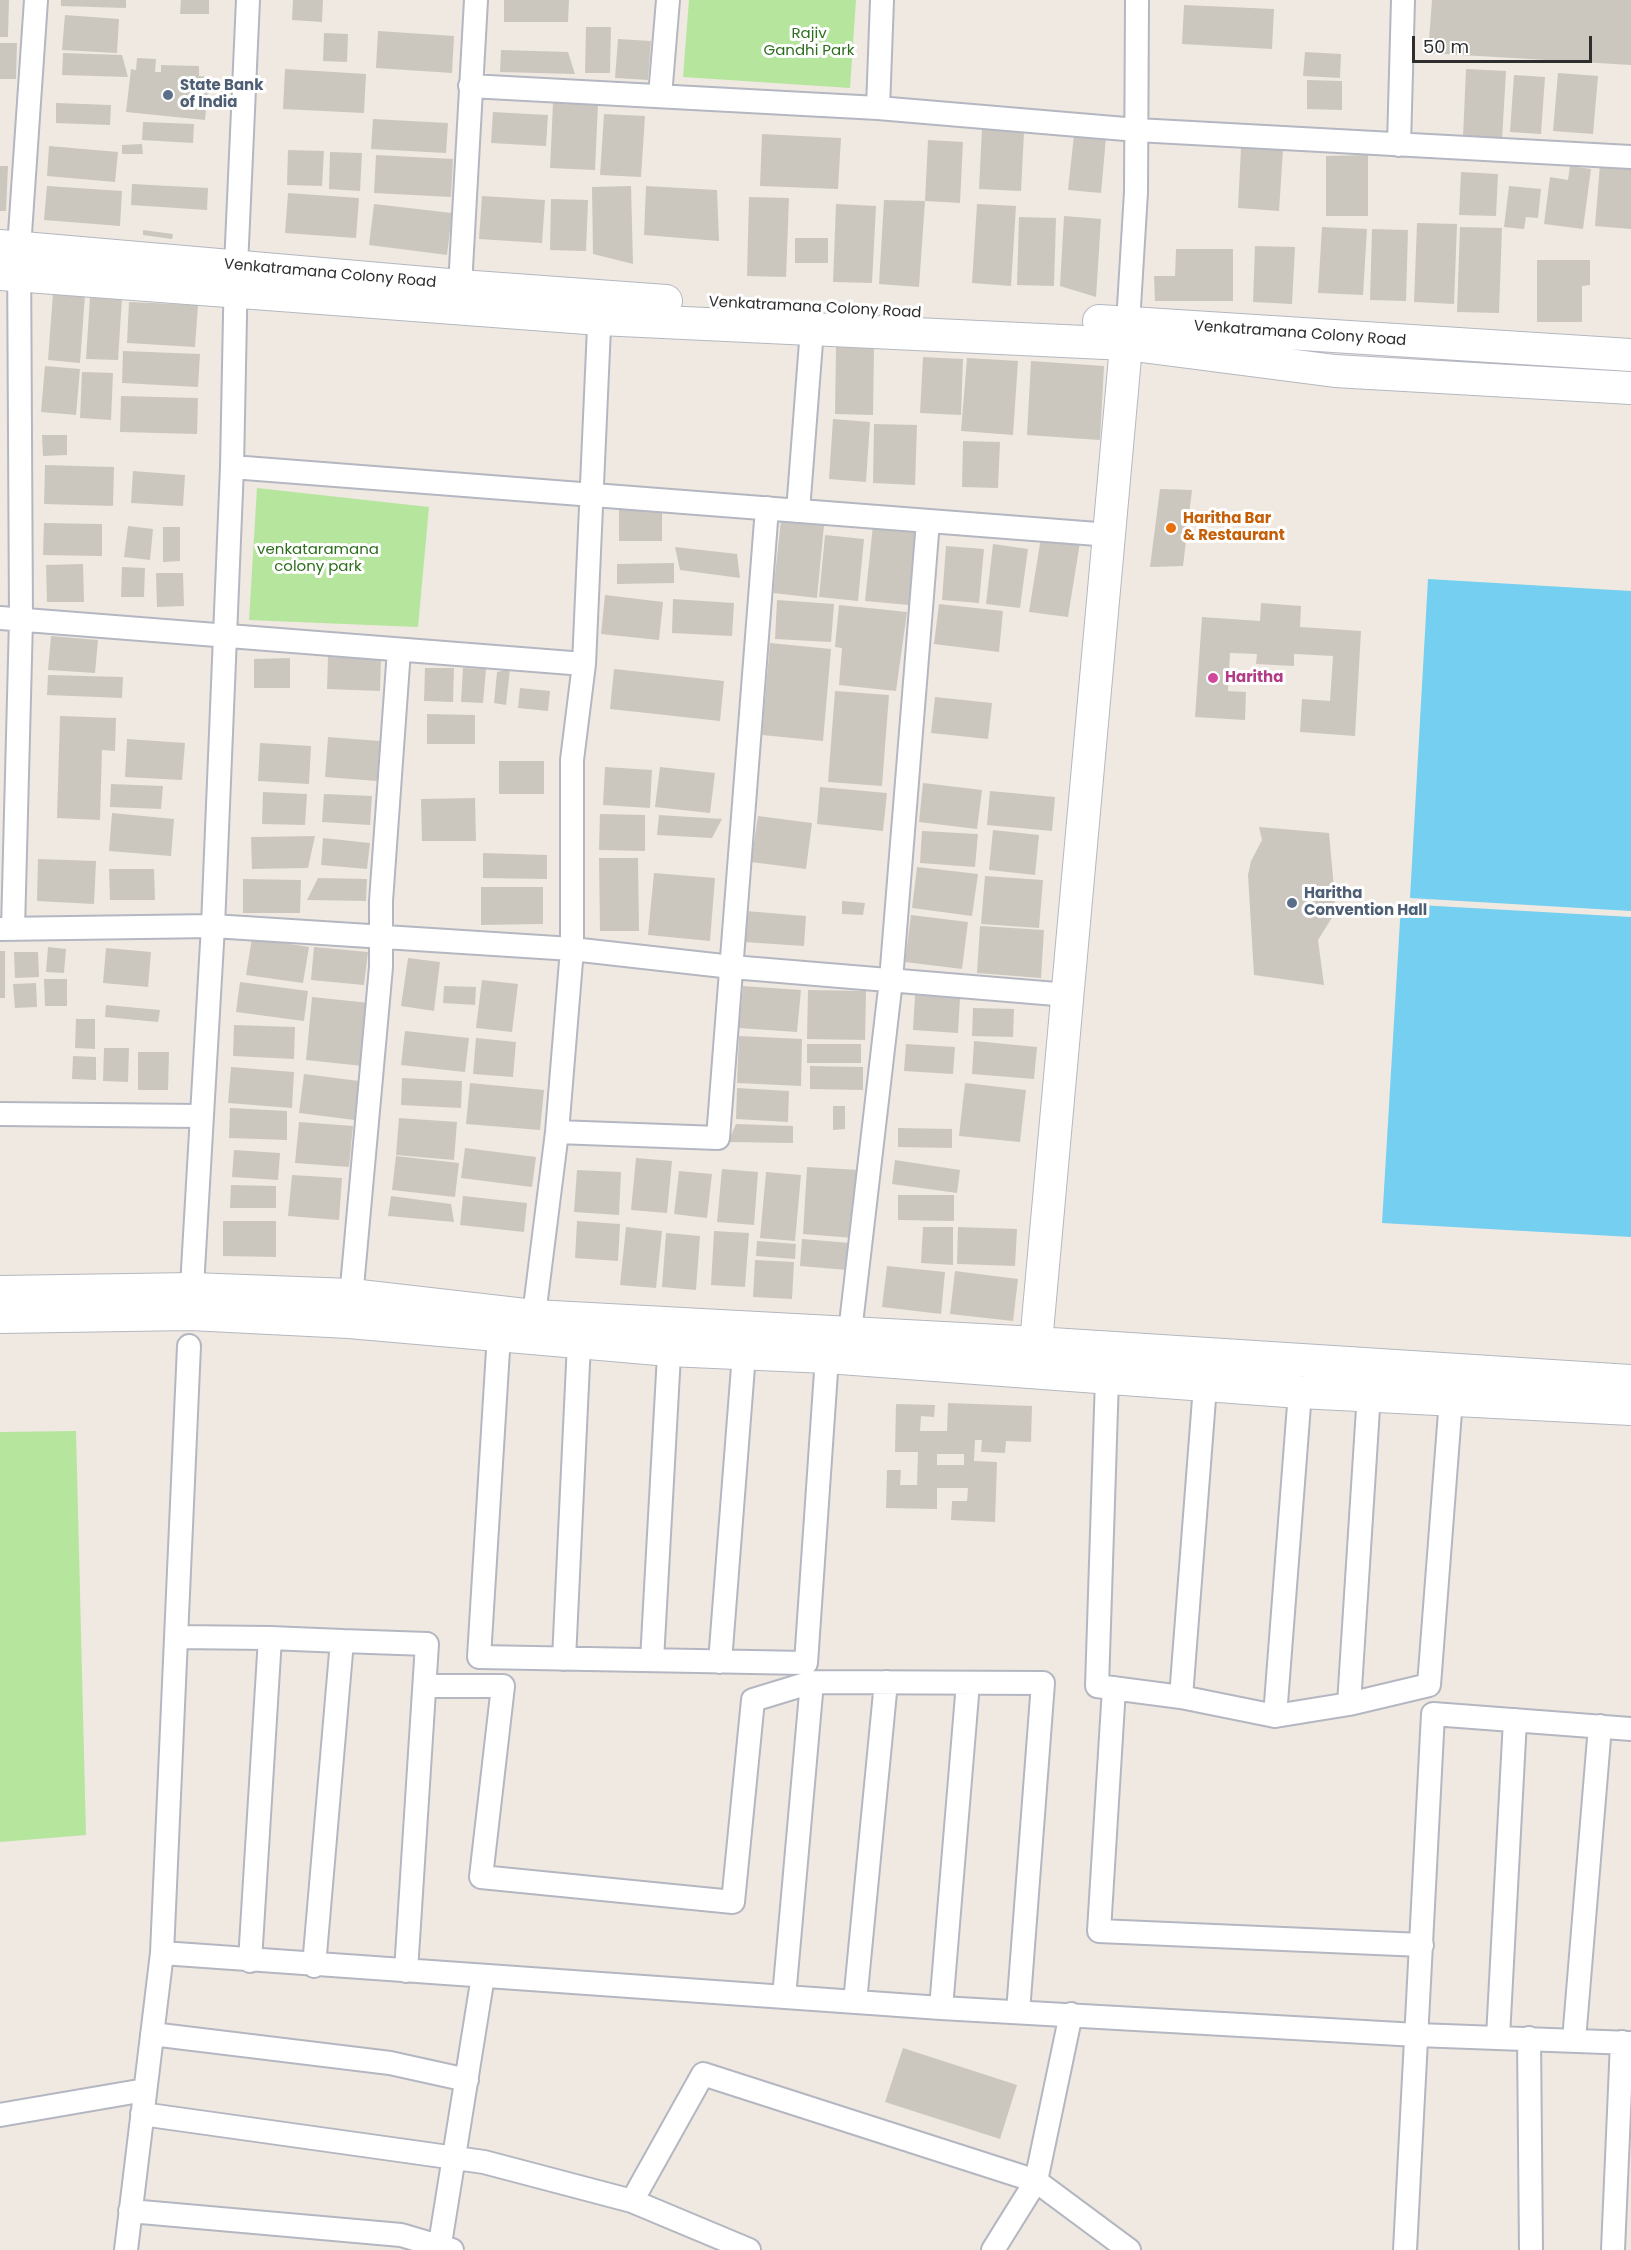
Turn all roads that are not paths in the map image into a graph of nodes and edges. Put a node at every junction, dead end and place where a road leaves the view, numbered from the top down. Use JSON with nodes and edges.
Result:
{"nodes":[{"id":1,"x":36,"y":0,"type":"edge"},
{"id":2,"x":248,"y":0,"type":"edge"},
{"id":3,"x":476,"y":0,"type":"edge"},
{"id":4,"x":668,"y":0,"type":"edge"},
{"id":5,"x":882,"y":0,"type":"edge"},
{"id":6,"x":1137,"y":0,"type":"edge"},
{"id":7,"x":1403,"y":0,"type":"edge"},
{"id":8,"x":470,"y":86,"type":"junction"},
{"id":9,"x":660,"y":96,"type":"junction"},
{"id":10,"x":878,"y":108,"type":"junction"},
{"id":11,"x":1137,"y":130,"type":"junction"},
{"id":12,"x":1399,"y":145,"type":"junction"},
{"id":13,"x":1631,"y":158,"type":"edge"},
{"id":14,"x":10,"y":261,"type":"edge"},
{"id":15,"x":236,"y":279,"type":"junction"},
{"id":16,"x":460,"y":286,"type":"junction"},
{"id":17,"x":600,"y":308,"type":"junction"},
{"id":18,"x":812,"y":329,"type":"junction"},
{"id":19,"x":1127,"y":333,"type":"junction"},
{"id":20,"x":1631,"y":355,"type":"edge"},
{"id":21,"x":1631,"y":388,"type":"edge"},
{"id":22,"x":232,"y":467,"type":"junction"},
{"id":23,"x":592,"y":495,"type":"junction"},
{"id":24,"x":767,"y":508,"type":"junction"},
{"id":25,"x":798,"y":511,"type":"junction"},
{"id":26,"x":928,"y":520,"type":"junction"},
{"id":27,"x":1110,"y":535,"type":"junction"},
{"id":28,"x":11,"y":619,"type":"edge"},
{"id":29,"x":224,"y":636,"type":"junction"},
{"id":30,"x":399,"y":650,"type":"junction"},
{"id":31,"x":584,"y":664,"type":"junction"},
{"id":32,"x":213,"y":926,"type":"junction"},
{"id":33,"x":7,"y":929,"type":"edge"},
{"id":34,"x":381,"y":938,"type":"junction"},
{"id":35,"x":572,"y":949,"type":"junction"},
{"id":36,"x":732,"y":967,"type":"junction"},
{"id":37,"x":891,"y":980,"type":"junction"},
{"id":38,"x":1068,"y":995,"type":"junction"},
{"id":39,"x":0,"y":1114,"type":"edge"},
{"id":40,"x":200,"y":1116,"type":"junction"},
{"id":41,"x":557,"y":1132,"type":"junction"},
{"id":42,"x":0,"y":1292,"type":"edge"},
{"id":43,"x":191,"y":1302,"type":"junction"},
{"id":44,"x":44,"y":1304,"type":"junction"},
{"id":45,"x":350,"y":1309,"type":"junction"},
{"id":46,"x":0,"y":1317,"type":"edge"},
{"id":47,"x":533,"y":1327,"type":"junction"},
{"id":48,"x":850,"y":1332,"type":"junction"},
{"id":49,"x":499,"y":1334,"type":"junction"},
{"id":50,"x":670,"y":1337,"type":"junction"},
{"id":51,"x":579,"y":1344,"type":"junction"},
{"id":52,"x":189,"y":1346,"type":"dead end"},
{"id":53,"x":744,"y":1354,"type":"junction"},
{"id":54,"x":827,"y":1357,"type":"junction"},
{"id":55,"x":1035,"y":1358,"type":"junction"},
{"id":56,"x":1107,"y":1378,"type":"junction"},
{"id":57,"x":1631,"y":1381,"type":"edge"},
{"id":58,"x":1205,"y":1386,"type":"junction"},
{"id":59,"x":1300,"y":1392,"type":"junction"},
{"id":60,"x":1369,"y":1393,"type":"junction"},
{"id":61,"x":1451,"y":1399,"type":"junction"},
{"id":62,"x":1631,"y":1409,"type":"edge"},
{"id":63,"x":176,"y":1637,"type":"junction"},
{"id":64,"x":270,"y":1638,"type":"junction"},
{"id":65,"x":342,"y":1641,"type":"junction"},
{"id":66,"x":564,"y":1659,"type":"junction"},
{"id":67,"x":652,"y":1660,"type":"junction"},
{"id":68,"x":720,"y":1662,"type":"junction"},
{"id":69,"x":812,"y":1682,"type":"junction"},
{"id":70,"x":886,"y":1682,"type":"junction"},
{"id":71,"x":968,"y":1683,"type":"junction"},
{"id":72,"x":425,"y":1686,"type":"junction"},
{"id":73,"x":1114,"y":1688,"type":"junction"},
{"id":74,"x":1180,"y":1696,"type":"junction"},
{"id":75,"x":1349,"y":1704,"type":"junction"},
{"id":76,"x":1275,"y":1716,"type":"junction"},
{"id":77,"x":1515,"y":1720,"type":"junction"},
{"id":78,"x":1600,"y":1726,"type":"junction"},
{"id":79,"x":1631,"y":1729,"type":"edge"},
{"id":80,"x":1422,"y":1945,"type":"junction"},
{"id":81,"x":162,"y":1953,"type":"junction"},
{"id":82,"x":250,"y":1961,"type":"junction"},
{"id":83,"x":314,"y":1966,"type":"junction"},
{"id":84,"x":406,"y":1971,"type":"junction"},
{"id":85,"x":483,"y":1976,"type":"junction"},
{"id":86,"x":784,"y":1997,"type":"junction"},
{"id":87,"x":855,"y":2002,"type":"junction"},
{"id":88,"x":941,"y":2008,"type":"junction"},
{"id":89,"x":1018,"y":2012,"type":"junction"},
{"id":90,"x":1071,"y":2014,"type":"junction"},
{"id":91,"x":152,"y":2034,"type":"junction"},
{"id":92,"x":1417,"y":2035,"type":"junction"},
{"id":93,"x":1498,"y":2037,"type":"junction"},
{"id":94,"x":1529,"y":2038,"type":"junction"},
{"id":95,"x":1574,"y":2040,"type":"junction"},
{"id":96,"x":1627,"y":2042,"type":"edge"},
{"id":97,"x":467,"y":2080,"type":"junction"},
{"id":98,"x":145,"y":2090,"type":"junction"},
{"id":99,"x":142,"y":2114,"type":"junction"},
{"id":100,"x":0,"y":2115,"type":"edge"},
{"id":101,"x":453,"y":2158,"type":"junction"},
{"id":102,"x":1035,"y":2181,"type":"junction"},
{"id":103,"x":632,"y":2201,"type":"junction"},
{"id":104,"x":130,"y":2211,"type":"junction"},
{"id":105,"x":443,"y":2249,"type":"edge"},
{"id":106,"x":126,"y":2250,"type":"edge"},
{"id":107,"x":749,"y":2250,"type":"edge"},
{"id":108,"x":993,"y":2250,"type":"edge"},
{"id":109,"x":1128,"y":2250,"type":"edge"},
{"id":110,"x":1405,"y":2250,"type":"edge"},
{"id":111,"x":1531,"y":2250,"type":"edge"},
{"id":112,"x":1613,"y":2250,"type":"edge"}],
"edges":[{"from":1,"to":14,"type":"street"},
{"from":2,"to":15,"type":"street"},
{"from":3,"to":8,"type":"street"},
{"from":4,"to":9,"type":"street"},
{"from":5,"to":10,"type":"street"},
{"from":6,"to":11,"type":"street"},
{"from":7,"to":12,"type":"street"},
{"from":8,"to":9,"type":"street"},
{"from":8,"to":16,"type":"street"},
{"from":9,"to":10,"type":"street"},
{"from":10,"to":11,"type":"street"},
{"from":11,"to":12,"type":"street"},
{"from":11,"to":19,"type":"street"},
{"from":12,"to":13,"type":"street"},
{"from":14,"to":15,"type":"street","name":"Venkatramana Colony Road"},
{"from":14,"to":28,"type":"street"},
{"from":15,"to":16,"type":"street","name":"Venkatramana Colony Road"},
{"from":15,"to":17,"type":"street"},
{"from":15,"to":22,"type":"street"},
{"from":16,"to":17,"type":"street","name":"Venkatramana Colony Road"},
{"from":17,"to":18,"type":"street"},
{"from":17,"to":19,"type":"street","name":"Venkatramana Colony Road"},
{"from":17,"to":23,"type":"street"},
{"from":18,"to":19,"type":"street"},
{"from":18,"to":25,"type":"street"},
{"from":19,"to":20,"type":"street","name":"Venkatramana Colony Road"},
{"from":19,"to":21,"type":"street"},
{"from":19,"to":27,"type":"street"},
{"from":22,"to":23,"type":"street"},
{"from":22,"to":29,"type":"street"},
{"from":23,"to":24,"type":"street"},
{"from":23,"to":31,"type":"street"},
{"from":24,"to":25,"type":"street"},
{"from":24,"to":36,"type":"street"},
{"from":25,"to":26,"type":"street"},
{"from":26,"to":27,"type":"street"},
{"from":26,"to":37,"type":"street"},
{"from":27,"to":38,"type":"street"},
{"from":28,"to":29,"type":"street"},
{"from":28,"to":33,"type":"street"},
{"from":29,"to":30,"type":"street"},
{"from":29,"to":32,"type":"street"},
{"from":30,"to":31,"type":"street"},
{"from":30,"to":34,"type":"street"},
{"from":31,"to":35,"type":"street"},
{"from":32,"to":33,"type":"street"},
{"from":32,"to":34,"type":"street"},
{"from":32,"to":40,"type":"street"},
{"from":34,"to":35,"type":"street"},
{"from":34,"to":45,"type":"street"},
{"from":35,"to":36,"type":"street"},
{"from":35,"to":41,"type":"street"},
{"from":36,"to":37,"type":"street"},
{"from":36,"to":41,"type":"street"},
{"from":37,"to":38,"type":"street"},
{"from":37,"to":48,"type":"street"},
{"from":38,"to":55,"type":"street"},
{"from":39,"to":40,"type":"street"},
{"from":40,"to":43,"type":"street"},
{"from":41,"to":47,"type":"street"},
{"from":42,"to":44,"type":"street"},
{"from":43,"to":44,"type":"street"},
{"from":43,"to":45,"type":"street"},
{"from":44,"to":46,"type":"street"},
{"from":45,"to":47,"type":"street"},
{"from":45,"to":49,"type":"street"},
{"from":47,"to":49,"type":"street"},
{"from":47,"to":50,"type":"street"},
{"from":47,"to":51,"type":"street"},
{"from":48,"to":50,"type":"street"},
{"from":48,"to":55,"type":"street"},
{"from":49,"to":66,"type":"street"},
{"from":50,"to":51,"type":"street"},
{"from":50,"to":53,"type":"street"},
{"from":50,"to":67,"type":"street"},
{"from":51,"to":66,"type":"street"},
{"from":52,"to":63,"type":"street"},
{"from":53,"to":54,"type":"street"},
{"from":53,"to":68,"type":"street"},
{"from":54,"to":55,"type":"street"},
{"from":54,"to":68,"type":"street"},
{"from":55,"to":56,"type":"street"},
{"from":55,"to":57,"type":"street"},
{"from":56,"to":58,"type":"street"},
{"from":56,"to":73,"type":"street"},
{"from":58,"to":59,"type":"street"},
{"from":58,"to":74,"type":"street"},
{"from":59,"to":60,"type":"street"},
{"from":59,"to":76,"type":"street"},
{"from":60,"to":61,"type":"street"},
{"from":60,"to":75,"type":"street"},
{"from":61,"to":62,"type":"street"},
{"from":61,"to":75,"type":"street"},
{"from":63,"to":64,"type":"street"},
{"from":63,"to":81,"type":"street"},
{"from":64,"to":65,"type":"street"},
{"from":64,"to":82,"type":"street"},
{"from":65,"to":72,"type":"street"},
{"from":65,"to":83,"type":"street"},
{"from":66,"to":67,"type":"street"},
{"from":67,"to":68,"type":"street"},
{"from":69,"to":70,"type":"street"},
{"from":69,"to":72,"type":"street"},
{"from":69,"to":86,"type":"street"},
{"from":70,"to":71,"type":"street"},
{"from":70,"to":87,"type":"street"},
{"from":71,"to":88,"type":"street"},
{"from":71,"to":89,"type":"street"},
{"from":72,"to":84,"type":"street"},
{"from":73,"to":74,"type":"street"},
{"from":73,"to":80,"type":"street"},
{"from":74,"to":76,"type":"street"},
{"from":75,"to":76,"type":"street"},
{"from":77,"to":78,"type":"street"},
{"from":77,"to":80,"type":"street"},
{"from":77,"to":93,"type":"street"},
{"from":78,"to":79,"type":"street"},
{"from":78,"to":95,"type":"street"},
{"from":80,"to":92,"type":"street"},
{"from":81,"to":82,"type":"street"},
{"from":81,"to":91,"type":"street"},
{"from":82,"to":83,"type":"street"},
{"from":83,"to":84,"type":"street"},
{"from":84,"to":85,"type":"street"},
{"from":85,"to":86,"type":"street"},
{"from":85,"to":97,"type":"street"},
{"from":86,"to":87,"type":"street"},
{"from":87,"to":88,"type":"street"},
{"from":88,"to":89,"type":"street"},
{"from":89,"to":90,"type":"street"},
{"from":90,"to":92,"type":"street"},
{"from":90,"to":102,"type":"street"},
{"from":91,"to":97,"type":"street"},
{"from":91,"to":98,"type":"street"},
{"from":92,"to":93,"type":"street"},
{"from":92,"to":110,"type":"street"},
{"from":93,"to":94,"type":"street"},
{"from":94,"to":95,"type":"street"},
{"from":94,"to":111,"type":"street"},
{"from":95,"to":96,"type":"street"},
{"from":96,"to":112,"type":"street"},
{"from":97,"to":101,"type":"street"},
{"from":98,"to":99,"type":"street"},
{"from":98,"to":100,"type":"street"},
{"from":99,"to":101,"type":"street"},
{"from":99,"to":104,"type":"street"},
{"from":101,"to":103,"type":"street"},
{"from":101,"to":105,"type":"street"},
{"from":102,"to":103,"type":"street"},
{"from":102,"to":108,"type":"street"},
{"from":102,"to":109,"type":"street"},
{"from":103,"to":107,"type":"street"},
{"from":104,"to":105,"type":"street"},
{"from":104,"to":106,"type":"street"}]}
